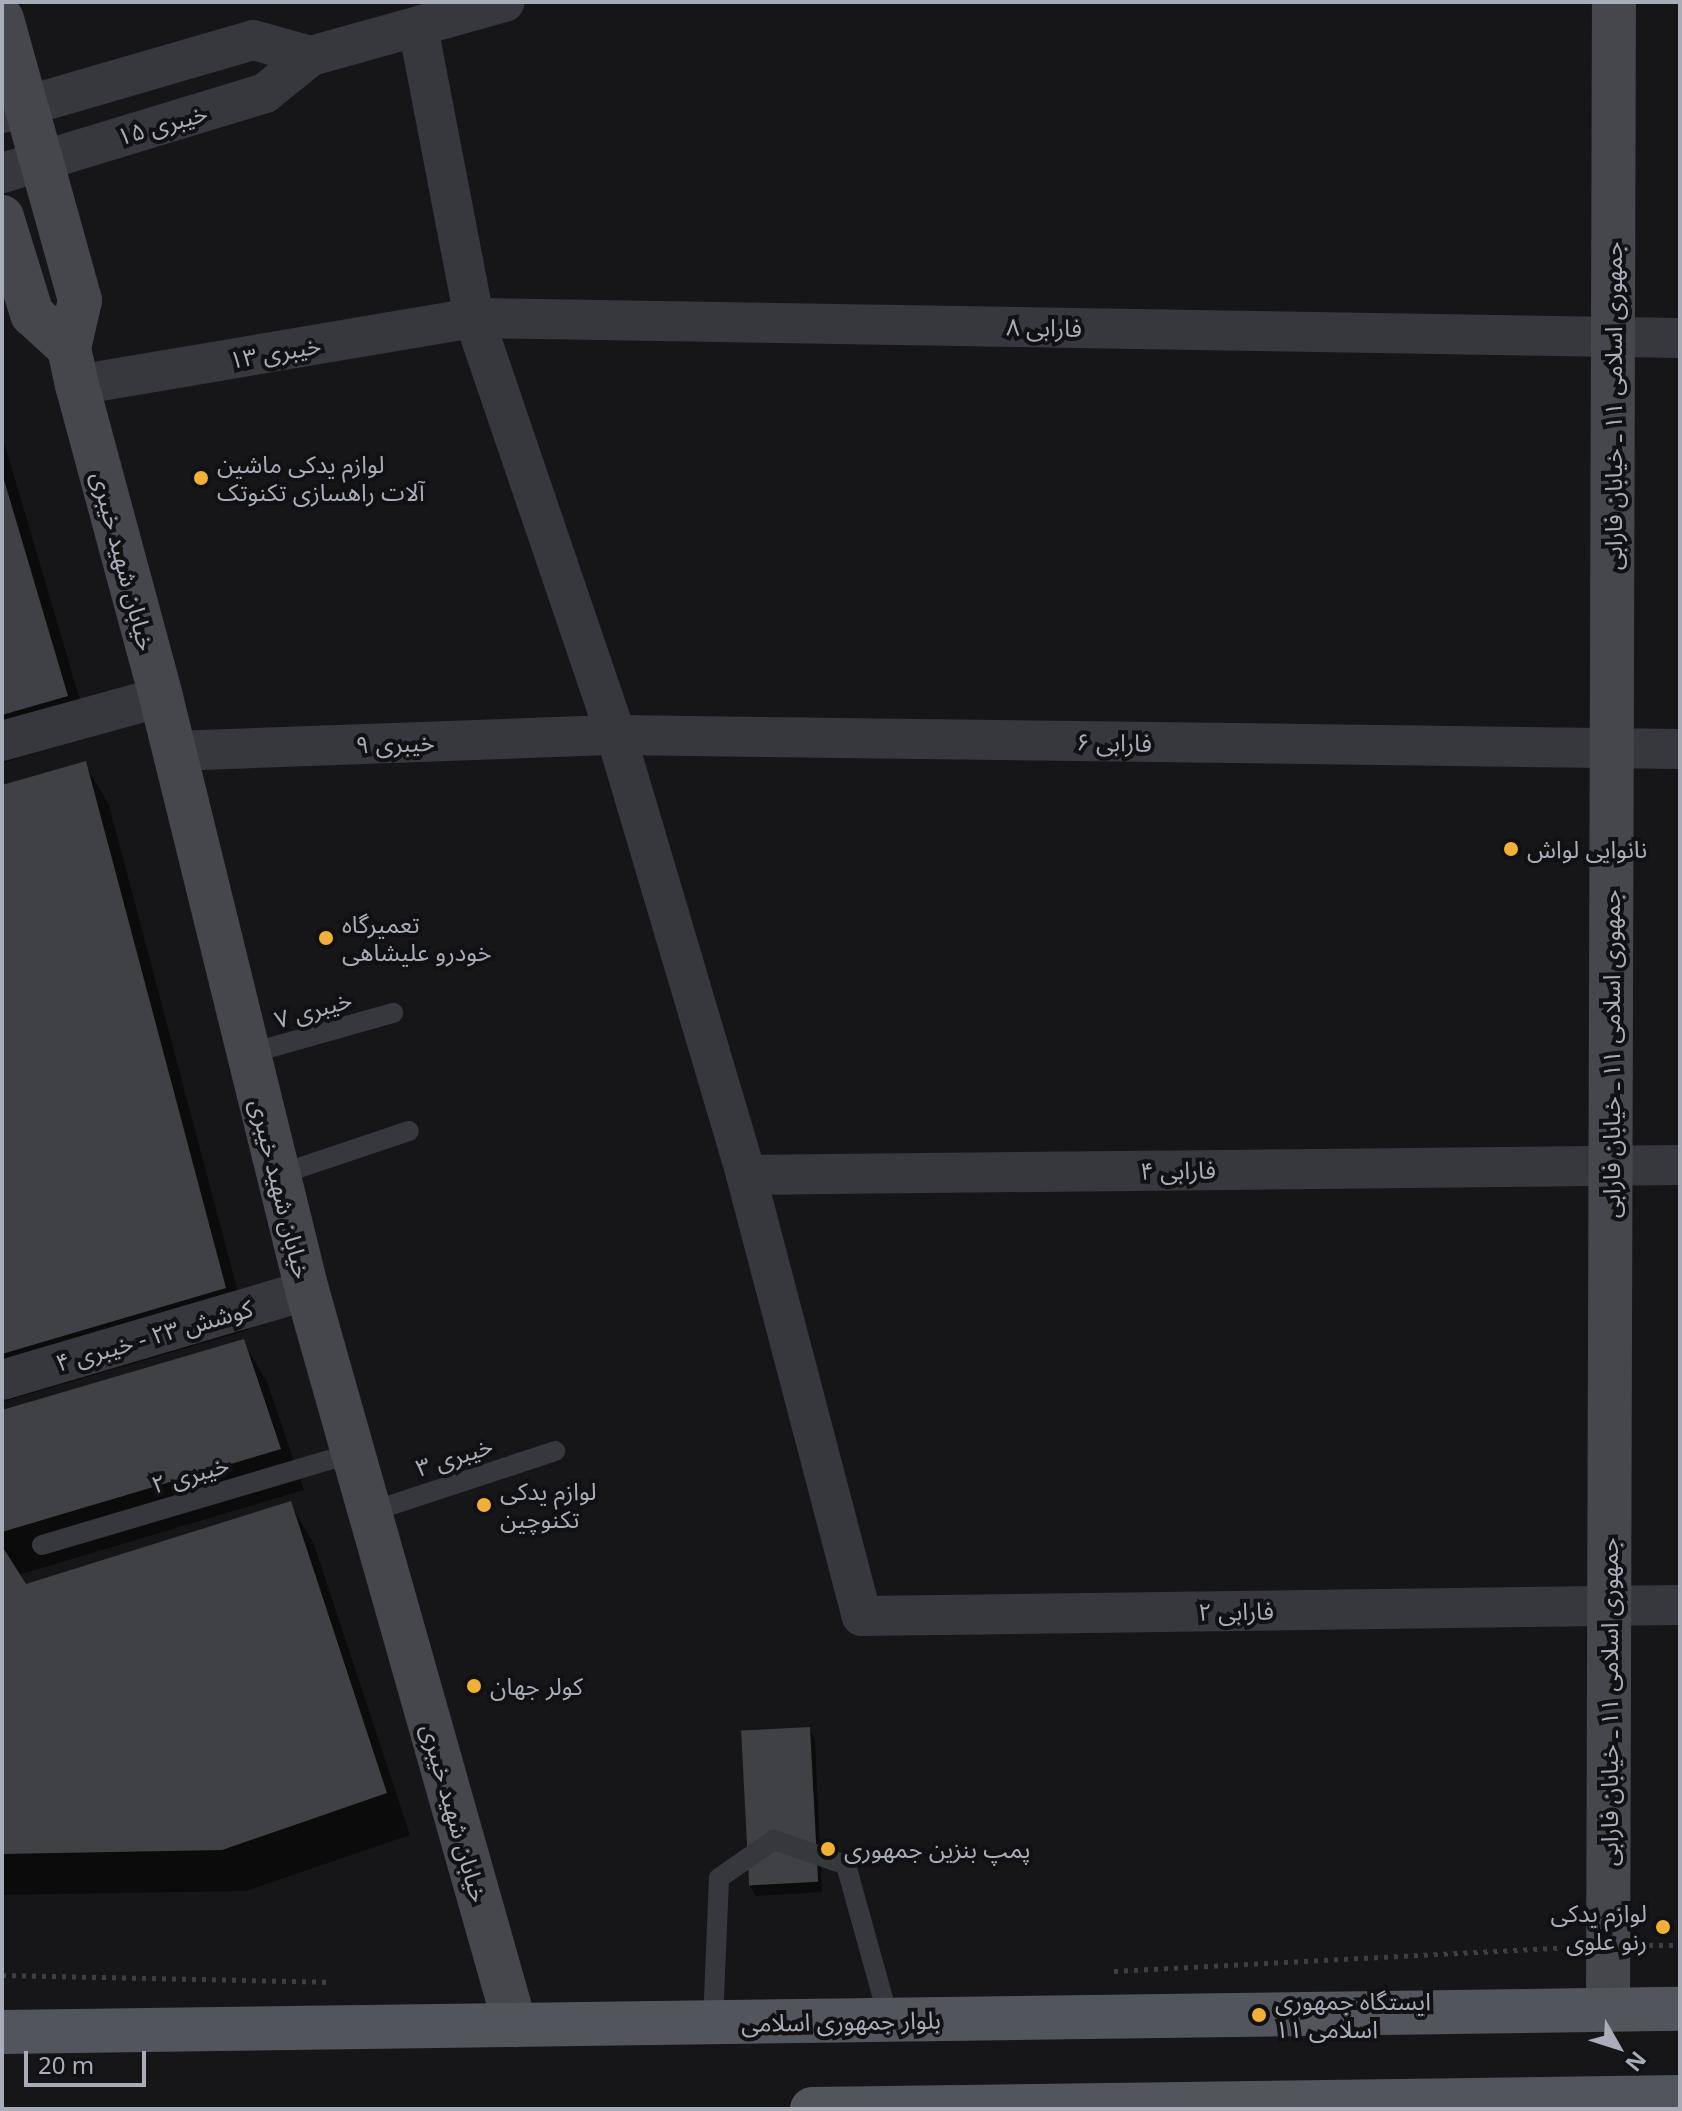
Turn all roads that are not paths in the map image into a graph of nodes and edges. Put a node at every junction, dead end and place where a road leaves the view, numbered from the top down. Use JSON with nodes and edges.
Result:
{"nodes":[{"id":1,"x":505,"y":2,"type":"edge"},
{"id":2,"x":1614,"y":2,"type":"edge"},
{"id":3,"x":2,"y":19,"type":"edge"},
{"id":4,"x":418,"y":27,"type":"junction"},
{"id":5,"x":311,"y":56,"type":"junction"},
{"id":6,"x":14,"y":109,"type":"edge"},
{"id":7,"x":22,"y":166,"type":"edge"},
{"id":8,"x":2,"y":217,"type":"edge"},
{"id":9,"x":474,"y":318,"type":"junction"},
{"id":10,"x":1613,"y":336,"type":"junction"},
{"id":11,"x":1680,"y":338,"type":"edge"},
{"id":12,"x":73,"y":366,"type":"junction"},
{"id":13,"x":161,"y":697,"type":"junction"},
{"id":14,"x":616,"y":735,"type":"junction"},
{"id":15,"x":2,"y":741,"type":"edge"},
{"id":16,"x":1612,"y":749,"type":"junction"},
{"id":17,"x":1680,"y":749,"type":"edge"},
{"id":18,"x":174,"y":751,"type":"junction"},
{"id":19,"x":393,"y":1013,"type":"dead end"},
{"id":20,"x":247,"y":1054,"type":"junction"},
{"id":21,"x":409,"y":1131,"type":"dead end"},
{"id":22,"x":1611,"y":1165,"type":"junction"},
{"id":23,"x":1680,"y":1165,"type":"edge"},
{"id":24,"x":278,"y":1175,"type":"junction"},
{"id":25,"x":746,"y":1175,"type":"junction"},
{"id":26,"x":307,"y":1290,"type":"junction"},
{"id":27,"x":2,"y":1380,"type":"edge"},
{"id":28,"x":555,"y":1451,"type":"dead end"},
{"id":29,"x":353,"y":1453,"type":"junction"},
{"id":30,"x":370,"y":1512,"type":"junction"},
{"id":31,"x":42,"y":1545,"type":"dead end"},
{"id":32,"x":1609,"y":1605,"type":"junction"},
{"id":33,"x":1680,"y":1605,"type":"edge"},
{"id":34,"x":1680,"y":2009,"type":"edge"},
{"id":35,"x":1608,"y":2010,"type":"junction"},
{"id":36,"x":889,"y":2020,"type":"junction"},
{"id":37,"x":713,"y":2022,"type":"junction"},
{"id":38,"x":515,"y":2025,"type":"junction"},
{"id":39,"x":10,"y":2028,"type":"edge"},
{"id":40,"x":1680,"y":2097,"type":"edge"},
{"id":41,"x":1604,"y":2104,"type":"edge"},
{"id":42,"x":812,"y":2109,"type":"edge"}],
"edges":[{"from":1,"to":4,"type":"street","name":"خیبری ۱۵"},
{"from":2,"to":10,"type":"street","name":"جمهوری اسلامی ۱۱ ـ خیابان فارابی"},
{"from":3,"to":6,"type":"street","name":"خیابان شهید خیبری"},
{"from":4,"to":5,"type":"street","name":"خیبری ۱۵"},
{"from":4,"to":9,"type":"street"},
{"from":5,"to":6,"type":"street"},
{"from":5,"to":7,"type":"street","name":"خیبری ۱۵"},
{"from":6,"to":7,"type":"street","name":"خیابان شهید خیبری"},
{"from":7,"to":12,"type":"street","name":"خیابان شهید خیبری"},
{"from":8,"to":12,"type":"street"},
{"from":9,"to":10,"type":"street","name":"فارابی ۸"},
{"from":9,"to":12,"type":"street","name":"خیبری ۱۳"},
{"from":9,"to":14,"type":"street"},
{"from":10,"to":11,"type":"street","name":"فارابی ۸"},
{"from":10,"to":16,"type":"street","name":"جمهوری اسلامی ۱۱ ـ خیابان فارابی"},
{"from":12,"to":13,"type":"street","name":"خیابان شهید خیبری"},
{"from":13,"to":15,"type":"street"},
{"from":13,"to":18,"type":"street","name":"خیابان شهید خیبری"},
{"from":14,"to":16,"type":"street","name":"فارابی ۶"},
{"from":14,"to":18,"type":"street","name":"خیبری ۹"},
{"from":14,"to":25,"type":"street"},
{"from":16,"to":17,"type":"street","name":"فارابی ۶"},
{"from":16,"to":22,"type":"street","name":"جمهوری اسلامی ۱۱ ـ خیابان فارابی"},
{"from":18,"to":20,"type":"street","name":"خیابان شهید خیبری"},
{"from":19,"to":20,"type":"lane","name":"خیبری ۷"},
{"from":20,"to":24,"type":"street","name":"خیابان شهید خیبری"},
{"from":21,"to":24,"type":"lane"},
{"from":22,"to":23,"type":"street","name":"فارابی ۴"},
{"from":22,"to":25,"type":"street","name":"فارابی ۴"},
{"from":22,"to":32,"type":"street","name":"جمهوری اسلامی ۱۱ ـ خیابان فارابی"},
{"from":24,"to":26,"type":"street","name":"خیابان شهید خیبری"},
{"from":25,"to":32,"type":"street","name":"فارابی ۲"},
{"from":26,"to":27,"type":"street","name":"کوشش ۲۳ - خیبری ۴"},
{"from":26,"to":29,"type":"street","name":"خیابان شهید خیبری"},
{"from":28,"to":30,"type":"lane","name":"خیبری ۳"},
{"from":29,"to":30,"type":"street","name":"خیابان شهید خیبری"},
{"from":29,"to":31,"type":"lane","name":"خیبری ۲"},
{"from":30,"to":38,"type":"street","name":"خیابان شهید خیبری"},
{"from":32,"to":33,"type":"street","name":"فارابی ۲"},
{"from":32,"to":35,"type":"street","name":"جمهوری اسلامی ۱۱ ـ خیابان فارابی"},
{"from":34,"to":35,"type":"main road","name":"بلوار جمهوری اسلامی"},
{"from":35,"to":36,"type":"main road","name":"بلوار جمهوری اسلامی"},
{"from":36,"to":37,"type":"main road","name":"بلوار جمهوری اسلامی"},
{"from":36,"to":37,"type":"lane"},
{"from":37,"to":38,"type":"main road","name":"بلوار جمهوری اسلامی"},
{"from":38,"to":39,"type":"main road","name":"بلوار جمهوری اسلامی"},
{"from":40,"to":41,"type":"main road"},
{"from":41,"to":42,"type":"main road"}]}
